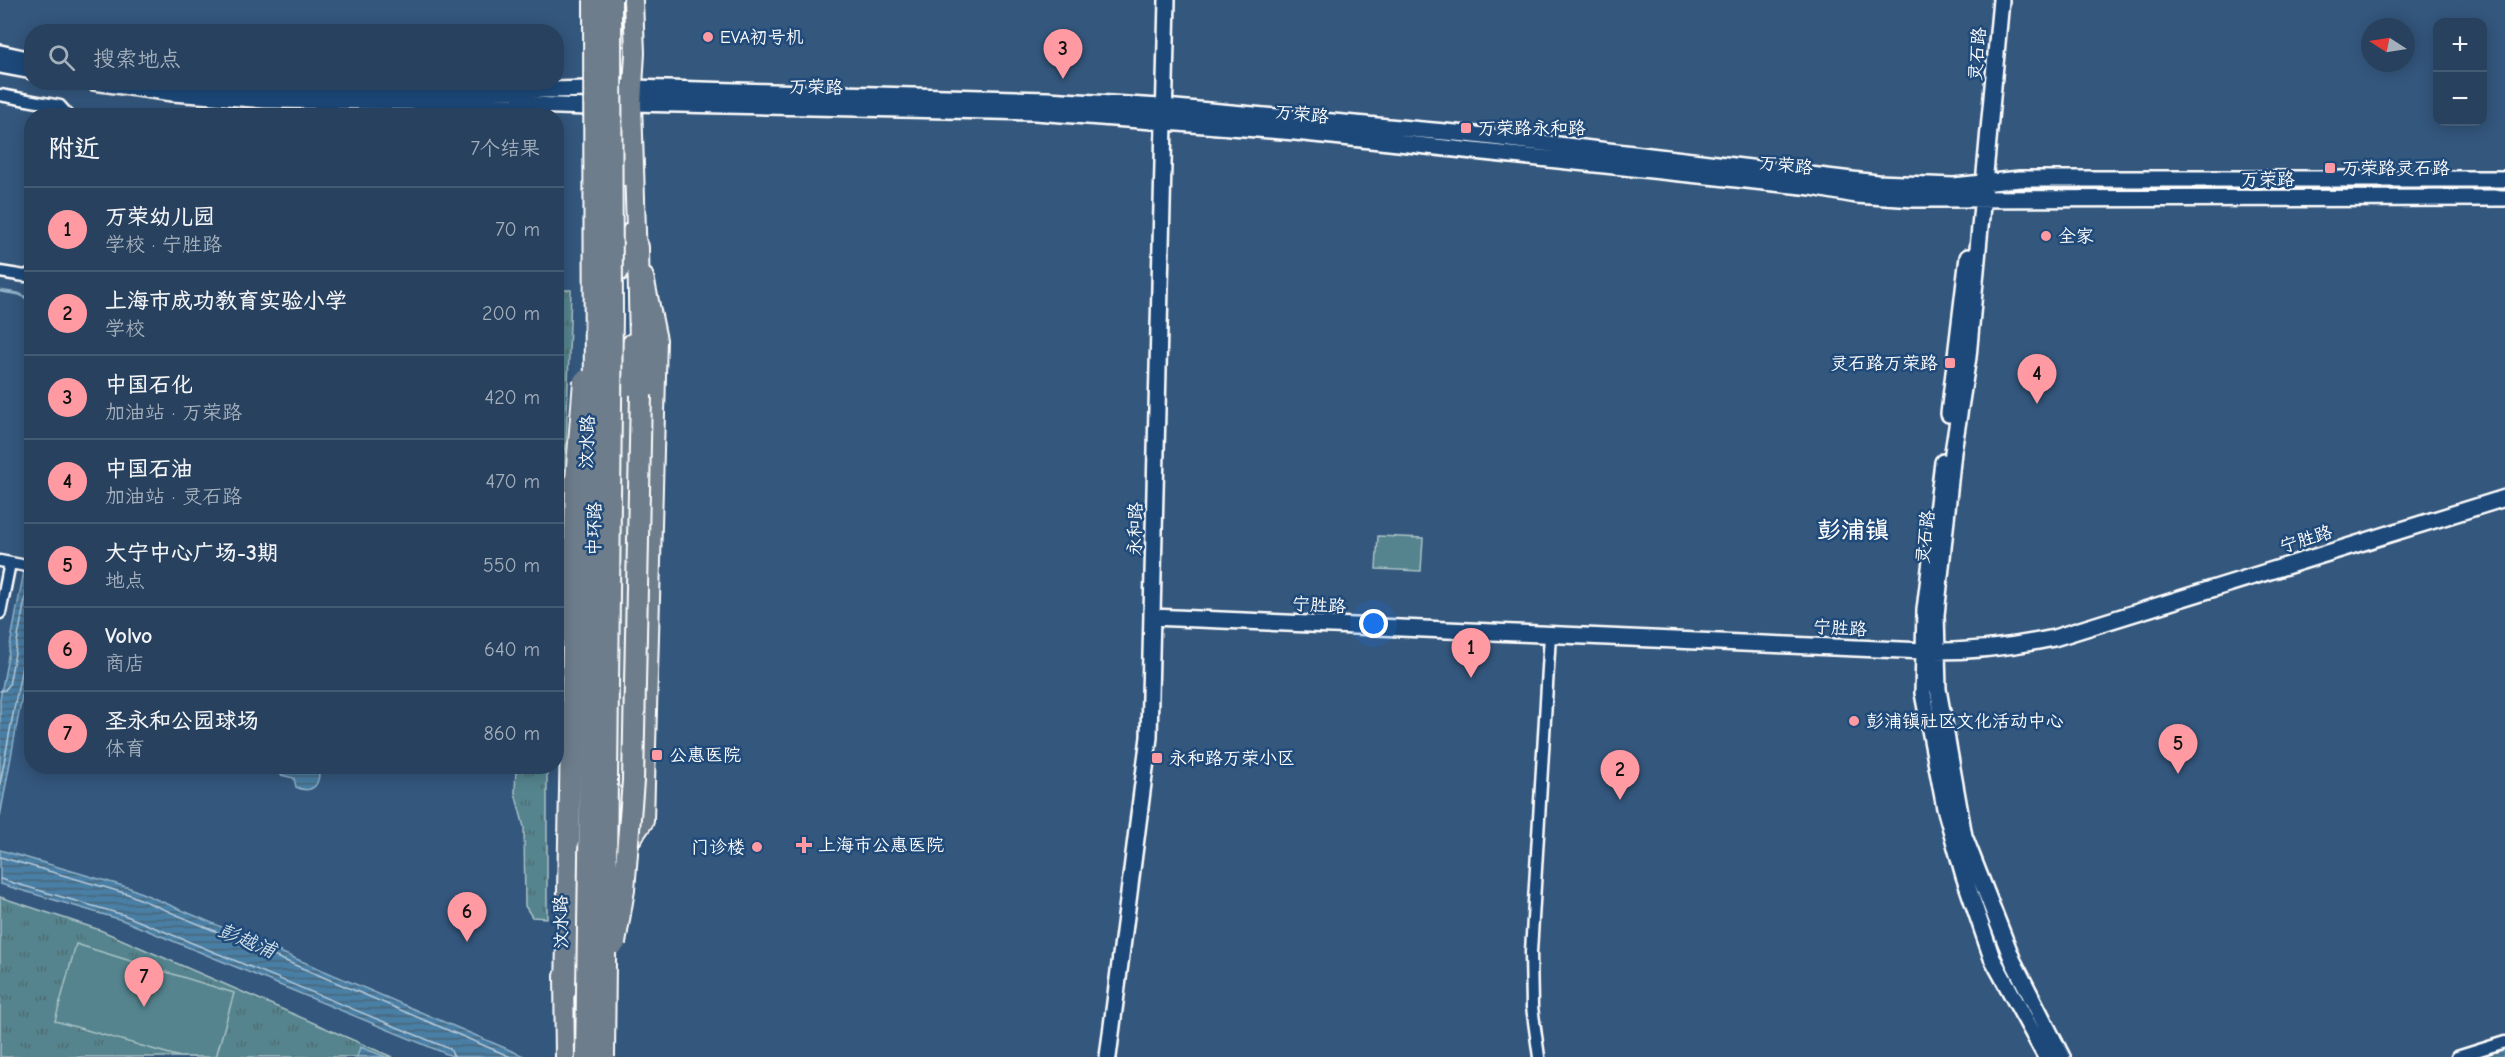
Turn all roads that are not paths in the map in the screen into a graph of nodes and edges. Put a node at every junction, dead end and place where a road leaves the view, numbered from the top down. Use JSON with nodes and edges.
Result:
{"nodes":[{"id":1,"x":586,"y":0,"type":"edge"},
{"id":2,"x":594,"y":0,"type":"edge"},
{"id":3,"x":600,"y":0,"type":"edge"},
{"id":4,"x":611,"y":0,"type":"edge"},
{"id":5,"x":622,"y":0,"type":"edge"},
{"id":6,"x":633,"y":0,"type":"edge"},
{"id":7,"x":1167,"y":0,"type":"edge"},
{"id":8,"x":1995,"y":0,"type":"edge"},
{"id":9,"x":2001,"y":0,"type":"edge"},
{"id":10,"x":0,"y":53,"type":"edge"},
{"id":11,"x":24,"y":58,"type":"edge"},
{"id":12,"x":0,"y":65,"type":"edge"},
{"id":13,"x":24,"y":70,"type":"edge"},
{"id":14,"x":151,"y":90,"type":"edge"},
{"id":15,"x":322,"y":90,"type":"edge"},
{"id":16,"x":0,"y":95,"type":"edge"},
{"id":17,"x":628,"y":95,"type":"junction"},
{"id":18,"x":595,"y":98,"type":"junction"},
{"id":19,"x":62,"y":108,"type":"edge"},
{"id":20,"x":1163,"y":114,"type":"junction"},
{"id":21,"x":622,"y":127,"type":"junction"},
{"id":22,"x":635,"y":158,"type":"junction"},
{"id":23,"x":2505,"y":179,"type":"edge"},
{"id":24,"x":1981,"y":183,"type":"junction"},
{"id":25,"x":2505,"y":198,"type":"edge"},
{"id":26,"x":1979,"y":200,"type":"junction"},
{"id":27,"x":635,"y":221,"type":"junction"},
{"id":28,"x":602,"y":224,"type":"junction"},
{"id":29,"x":638,"y":248,"type":"junction"},
{"id":30,"x":591,"y":249,"type":"junction"},
{"id":31,"x":0,"y":272,"type":"edge"},
{"id":32,"x":620,"y":272,"type":"junction"},
{"id":33,"x":24,"y":276,"type":"edge"},
{"id":34,"x":595,"y":283,"type":"junction"},
{"id":35,"x":654,"y":440,"type":"junction"},
{"id":36,"x":626,"y":474,"type":"junction"},
{"id":37,"x":2505,"y":498,"type":"edge"},
{"id":38,"x":9,"y":563,"type":"edge"},
{"id":39,"x":24,"y":566,"type":"edge"},
{"id":40,"x":581,"y":603,"type":"junction"},
{"id":41,"x":0,"y":613,"type":"edge"},
{"id":42,"x":1152,"y":617,"type":"junction"},
{"id":43,"x":564,"y":619,"type":"edge"},
{"id":44,"x":1550,"y":635,"type":"junction"},
{"id":45,"x":1930,"y":651,"type":"junction"},
{"id":46,"x":560,"y":774,"type":"edge"},
{"id":47,"x":574,"y":838,"type":"junction"},
{"id":48,"x":617,"y":859,"type":"junction"},
{"id":49,"x":594,"y":873,"type":"junction"},
{"id":50,"x":600,"y":964,"type":"junction"},
{"id":51,"x":566,"y":990,"type":"junction"},
{"id":52,"x":609,"y":998,"type":"junction"},
{"id":53,"x":2505,"y":1042,"type":"edge"},
{"id":54,"x":565,"y":1057,"type":"edge"},
{"id":55,"x":586,"y":1057,"type":"edge"},
{"id":56,"x":592,"y":1057,"type":"edge"},
{"id":57,"x":599,"y":1057,"type":"edge"},
{"id":58,"x":604,"y":1057,"type":"edge"},
{"id":59,"x":613,"y":1057,"type":"edge"},
{"id":60,"x":1108,"y":1057,"type":"edge"},
{"id":61,"x":1539,"y":1057,"type":"edge"},
{"id":62,"x":2046,"y":1057,"type":"edge"},
{"id":63,"x":2062,"y":1057,"type":"edge"},
{"id":64,"x":2457,"y":1057,"type":"edge"}],
"edges":[{"from":1,"to":18,"type":"main road","name":"汶水路"},
{"from":2,"to":34,"type":"highway","name":"中环路","bridge":true},
{"from":3,"to":18,"type":"main road"},
{"from":4,"to":52,"type":"highway","name":"中环路","bridge":true},
{"from":5,"to":17,"type":"main road"},
{"from":6,"to":17,"type":"main road"},
{"from":7,"to":20,"type":"main road","name":"永和路"},
{"from":8,"to":24,"type":"main road","name":"灵石路"},
{"from":9,"to":24,"type":"main road","name":"灵石路"},
{"from":10,"to":11,"type":"main road"},
{"from":12,"to":13,"type":"main road"},
{"from":14,"to":18,"type":"main road","name":"万荣路"},
{"from":15,"to":18,"type":"main road","name":"万荣路"},
{"from":16,"to":19,"type":"street"},
{"from":17,"to":18,"type":"main road","name":"万荣路"},
{"from":17,"to":20,"type":"main road","name":"万荣路"},
{"from":17,"to":21,"type":"main road"},
{"from":17,"to":22,"type":"main road"},
{"from":18,"to":28,"type":"main road"},
{"from":18,"to":30,"type":"main road","name":"汶水路"},
{"from":20,"to":24,"type":"main road","name":"万荣路"},
{"from":20,"to":26,"type":"main road","name":"万荣路"},
{"from":20,"to":42,"type":"main road","name":"永和路"},
{"from":21,"to":22,"type":"main road"},
{"from":21,"to":32,"type":"main road"},
{"from":22,"to":27,"type":"main road"},
{"from":23,"to":24,"type":"main road","name":"万荣路"},
{"from":24,"to":26,"type":"main road","name":"灵石路"},
{"from":25,"to":26,"type":"main road","name":"万荣路"},
{"from":26,"to":45,"type":"main road","name":"灵石路"},
{"from":27,"to":29,"type":"main road"},
{"from":27,"to":32,"type":"main road"},
{"from":28,"to":30,"type":"main road"},
{"from":28,"to":49,"type":"main road"},
{"from":29,"to":35,"type":"main road"},
{"from":29,"to":36,"type":"main road"},
{"from":29,"to":52,"type":"highway","bridge":true},
{"from":30,"to":40,"type":"main road","name":"汶水路"},
{"from":31,"to":33,"type":"street"},
{"from":32,"to":50,"type":"main road"},
{"from":34,"to":47,"type":"highway","bridge":true},
{"from":34,"to":55,"type":"highway","name":"中环路","bridge":true},
{"from":35,"to":36,"type":"main road"},
{"from":35,"to":48,"type":"main road"},
{"from":36,"to":48,"type":"main road"},
{"from":37,"to":45,"type":"main road","name":"宁胜路"},
{"from":38,"to":39,"type":"street"},
{"from":38,"to":41,"type":"street"},
{"from":40,"to":43,"type":"main road","name":"汶水路"},
{"from":40,"to":47,"type":"main road"},
{"from":42,"to":44,"type":"main road","name":"宁胜路"},
{"from":42,"to":60,"type":"main road","name":"永和路"},
{"from":44,"to":45,"type":"main road","name":"宁胜路"},
{"from":44,"to":61,"type":"street"},
{"from":45,"to":62,"type":"main road","name":"灵石路"},
{"from":45,"to":63,"type":"main road","name":"灵石路"},
{"from":46,"to":51,"type":"main road","name":"汶水路"},
{"from":47,"to":49,"type":"main road"},
{"from":47,"to":51,"type":"highway"},
{"from":48,"to":52,"type":"main road"},
{"from":49,"to":56,"type":"main road"},
{"from":50,"to":52,"type":"main road"},
{"from":50,"to":57,"type":"main road"},
{"from":51,"to":54,"type":"main road","name":"汶水路"},
{"from":52,"to":58,"type":"highway","name":"中环路","bridge":true},
{"from":52,"to":59,"type":"main road"},
{"from":53,"to":64,"type":"street"}]}
